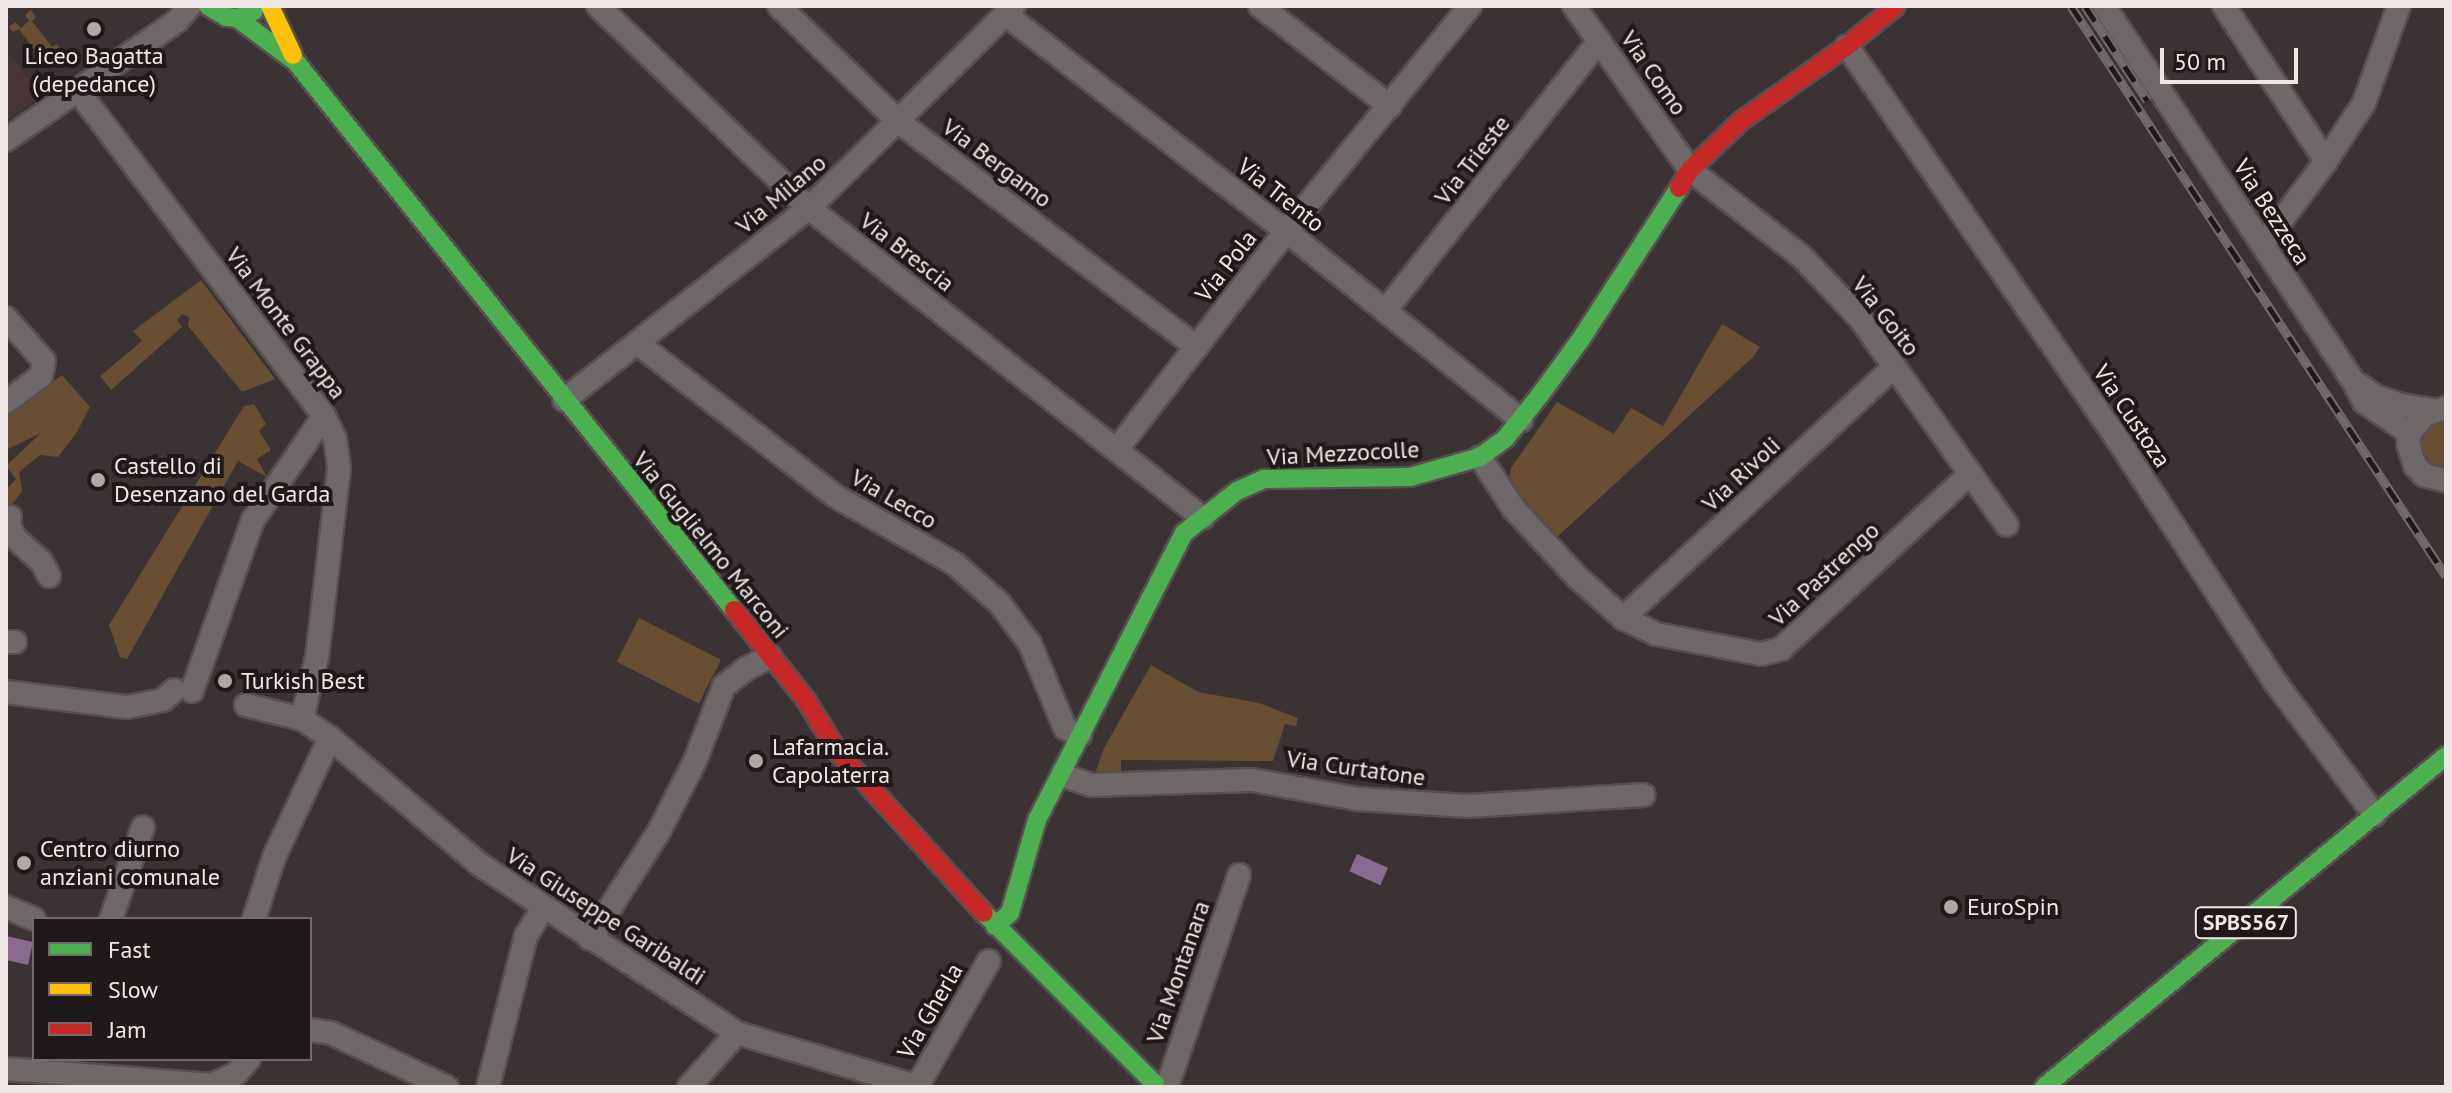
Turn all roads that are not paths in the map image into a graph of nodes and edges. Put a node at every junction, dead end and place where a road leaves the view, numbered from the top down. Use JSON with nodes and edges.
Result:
{"nodes":[{"id":1,"x":259,"y":6,"type":"edge"},
{"id":2,"x":270,"y":6,"type":"edge"},
{"id":3,"x":598,"y":6,"type":"edge"},
{"id":4,"x":779,"y":6,"type":"edge"},
{"id":5,"x":1260,"y":6,"type":"edge"},
{"id":6,"x":1470,"y":6,"type":"edge"},
{"id":7,"x":1574,"y":6,"type":"edge"},
{"id":8,"x":1896,"y":6,"type":"edge"},
{"id":9,"x":2104,"y":6,"type":"edge"},
{"id":10,"x":2224,"y":6,"type":"edge"},
{"id":11,"x":2399,"y":6,"type":"edge"},
{"id":12,"x":1009,"y":10,"type":"edge"},
{"id":13,"x":183,"y":14,"type":"edge"},
{"id":14,"x":224,"y":14,"type":"edge"},
{"id":15,"x":1599,"y":41,"type":"junction"},
{"id":16,"x":1847,"y":46,"type":"junction"},
{"id":17,"x":296,"y":62,"type":"junction"},
{"id":18,"x":79,"y":92,"type":"junction"},
{"id":19,"x":1390,"y":106,"type":"junction"},
{"id":20,"x":899,"y":122,"type":"junction"},
{"id":21,"x":6,"y":140,"type":"edge"},
{"id":22,"x":2326,"y":161,"type":"junction"},
{"id":23,"x":1690,"y":170,"type":"junction"},
{"id":24,"x":809,"y":208,"type":"junction"},
{"id":25,"x":1286,"y":231,"type":"junction"},
{"id":26,"x":2260,"y":241,"type":"junction"},
{"id":27,"x":1385,"y":311,"type":"junction"},
{"id":28,"x":6,"y":318,"type":"edge"},
{"id":29,"x":637,"y":343,"type":"junction"},
{"id":30,"x":1196,"y":347,"type":"junction"},
{"id":31,"x":1893,"y":368,"type":"junction"},
{"id":32,"x":2354,"y":382,"type":"junction"},
{"id":33,"x":564,"y":400,"type":"junction"},
{"id":34,"x":6,"y":402,"type":"edge"},
{"id":35,"x":2442,"y":407,"type":"edge"},
{"id":36,"x":324,"y":416,"type":"junction"},
{"id":37,"x":1521,"y":420,"type":"junction"},
{"id":38,"x":2410,"y":433,"type":"junction"},
{"id":39,"x":1117,"y":449,"type":"junction"},
{"id":40,"x":1480,"y":457,"type":"junction"},
{"id":41,"x":1970,"y":474,"type":"junction"},
{"id":42,"x":2446,"y":482,"type":"edge"},
{"id":43,"x":10,"y":517,"type":"dead end"},
{"id":44,"x":1203,"y":518,"type":"junction"},
{"id":45,"x":2007,"y":525,"type":"dead end"},
{"id":46,"x":49,"y":576,"type":"dead end"},
{"id":47,"x":1623,"y":618,"type":"junction"},
{"id":48,"x":771,"y":657,"type":"junction"},
{"id":49,"x":6,"y":692,"type":"edge"},
{"id":50,"x":246,"y":705,"type":"dead end"},
{"id":51,"x":302,"y":719,"type":"junction"},
{"id":52,"x":1080,"y":735,"type":"junction"},
{"id":53,"x":330,"y":738,"type":"junction"},
{"id":54,"x":2446,"y":756,"type":"edge"},
{"id":55,"x":2446,"y":773,"type":"edge"},
{"id":56,"x":1062,"y":775,"type":"junction"},
{"id":57,"x":1644,"y":795,"type":"dead end"},
{"id":58,"x":2375,"y":815,"type":"junction"},
{"id":59,"x":143,"y":827,"type":"dead end"},
{"id":60,"x":1239,"y":875,"type":"dead end"},
{"id":61,"x":6,"y":907,"type":"edge"},
{"id":62,"x":542,"y":909,"type":"junction"},
{"id":63,"x":112,"y":917,"type":"edge"},
{"id":64,"x":255,"y":917,"type":"edge"},
{"id":65,"x":32,"y":918,"type":"edge"},
{"id":66,"x":995,"y":926,"type":"junction"},
{"id":67,"x":590,"y":939,"type":"junction"},
{"id":68,"x":989,"y":961,"type":"dead end"},
{"id":69,"x":312,"y":1030,"type":"edge"},
{"id":70,"x":737,"y":1033,"type":"junction"},
{"id":71,"x":1108,"y":1041,"type":"junction"},
{"id":72,"x":247,"y":1061,"type":"edge"},
{"id":73,"x":6,"y":1069,"type":"edge"},
{"id":74,"x":1150,"y":1084,"type":"edge"},
{"id":75,"x":447,"y":1087,"type":"edge"},
{"id":76,"x":488,"y":1087,"type":"edge"},
{"id":77,"x":689,"y":1087,"type":"edge"},
{"id":78,"x":918,"y":1087,"type":"edge"},
{"id":79,"x":2044,"y":1087,"type":"edge"},
{"id":80,"x":2068,"y":1087,"type":"edge"}],
"edges":[{"from":1,"to":14,"type":"main road"},
{"from":2,"to":17,"type":"main road","name":"Via Guglielmo Marconi"},
{"from":3,"to":24,"type":"street","name":"Via Brescia"},
{"from":4,"to":20,"type":"street","name":"Via Bergamo"},
{"from":5,"to":19,"type":"street"},
{"from":6,"to":19,"type":"street","name":"Via Pola"},
{"from":7,"to":15,"type":"street","name":"Via Como"},
{"from":8,"to":16,"type":"main road","name":"Via Mezzocolle"},
{"from":9,"to":26,"type":"street","name":"Via Bezzeca"},
{"from":10,"to":22,"type":"street"},
{"from":11,"to":22,"type":"street"},
{"from":12,"to":20,"type":"street","name":"Via Milano"},
{"from":12,"to":25,"type":"street","name":"Via Trento"},
{"from":13,"to":14,"type":"street"},
{"from":13,"to":18,"type":"street"},
{"from":14,"to":17,"type":"main road","name":"Via Guglielmo Marconi"},
{"from":15,"to":23,"type":"street","name":"Via Como"},
{"from":15,"to":27,"type":"street","name":"Via Trieste"},
{"from":16,"to":23,"type":"main road","name":"Via Mezzocolle"},
{"from":16,"to":58,"type":"street","name":"Via Custoza"},
{"from":17,"to":33,"type":"main road","name":"Via Guglielmo Marconi"},
{"from":18,"to":21,"type":"street"},
{"from":18,"to":36,"type":"street","name":"Via Monte Grappa"},
{"from":19,"to":25,"type":"street","name":"Via Pola"},
{"from":20,"to":24,"type":"street","name":"Via Milano"},
{"from":20,"to":30,"type":"street","name":"Via Bergamo"},
{"from":22,"to":26,"type":"street"},
{"from":23,"to":31,"type":"street","name":"Via Goito"},
{"from":23,"to":37,"type":"main road","name":"Via Mezzocolle"},
{"from":24,"to":29,"type":"street","name":"Via Milano"},
{"from":24,"to":39,"type":"street","name":"Via Brescia"},
{"from":25,"to":27,"type":"street","name":"Via Trento"},
{"from":25,"to":30,"type":"street","name":"Via Pola"},
{"from":26,"to":32,"type":"street","name":"Via Bezzeca"},
{"from":27,"to":37,"type":"street","name":"Via Trento"},
{"from":28,"to":34,"type":"street"},
{"from":29,"to":33,"type":"street","name":"Via Milano"},
{"from":29,"to":52,"type":"street","name":"Via Lecco"},
{"from":30,"to":39,"type":"street","name":"Via Pola"},
{"from":31,"to":41,"type":"street","name":"Via Goito"},
{"from":31,"to":47,"type":"street","name":"Via Rivoli"},
{"from":32,"to":35,"type":"street"},
{"from":32,"to":38,"type":"street","name":"Via Bezzeca"},
{"from":33,"to":48,"type":"main road","name":"Via Guglielmo Marconi"},
{"from":35,"to":38,"type":"street"},
{"from":36,"to":49,"type":"street"},
{"from":36,"to":51,"type":"street","name":"Via Monte Grappa"},
{"from":37,"to":40,"type":"main road","name":"Via Mezzocolle"},
{"from":38,"to":42,"type":"street"},
{"from":39,"to":44,"type":"street","name":"Via Brescia"},
{"from":40,"to":44,"type":"main road","name":"Via Mezzocolle"},
{"from":40,"to":47,"type":"street","name":"Via Pastrengo"},
{"from":41,"to":45,"type":"street","name":"Via Goito"},
{"from":41,"to":47,"type":"street","name":"Via Pastrengo"},
{"from":43,"to":46,"type":"street"},
{"from":44,"to":52,"type":"main road","name":"Via Mezzocolle"},
{"from":48,"to":66,"type":"main road","name":"Via Guglielmo Marconi"},
{"from":48,"to":67,"type":"street"},
{"from":50,"to":51,"type":"street"},
{"from":51,"to":53,"type":"street","name":"Via Giuseppe Garibaldi"},
{"from":52,"to":56,"type":"main road","name":"Via Mezzocolle"},
{"from":53,"to":62,"type":"street","name":"Via Giuseppe Garibaldi"},
{"from":53,"to":64,"type":"street"},
{"from":54,"to":58,"type":"main road","number":"SPBS567"},
{"from":55,"to":80,"type":"main road","number":"SPBS567"},
{"from":56,"to":57,"type":"street","name":"Via Curtatone"},
{"from":56,"to":66,"type":"main road","name":"Via Mezzocolle"},
{"from":58,"to":79,"type":"main road","number":"SPBS567"},
{"from":59,"to":63,"type":"street"},
{"from":60,"to":74,"type":"street","name":"Via Montanara"},
{"from":61,"to":65,"type":"street"},
{"from":62,"to":67,"type":"street","name":"Via Giuseppe Garibaldi"},
{"from":62,"to":76,"type":"street"},
{"from":66,"to":71,"type":"main road","name":"Via Guglielmo Marconi"},
{"from":67,"to":70,"type":"street","name":"Via Giuseppe Garibaldi"},
{"from":68,"to":78,"type":"street","name":"Via Gherla"},
{"from":69,"to":75,"type":"street"},
{"from":70,"to":77,"type":"street"},
{"from":70,"to":78,"type":"street","name":"Via Giuseppe Garibaldi"},
{"from":71,"to":74,"type":"main road","name":"Via Guglielmo Marconi"},
{"from":71,"to":74,"type":"main road","name":"Via Guglielmo Marconi"},
{"from":72,"to":73,"type":"street"}]}
